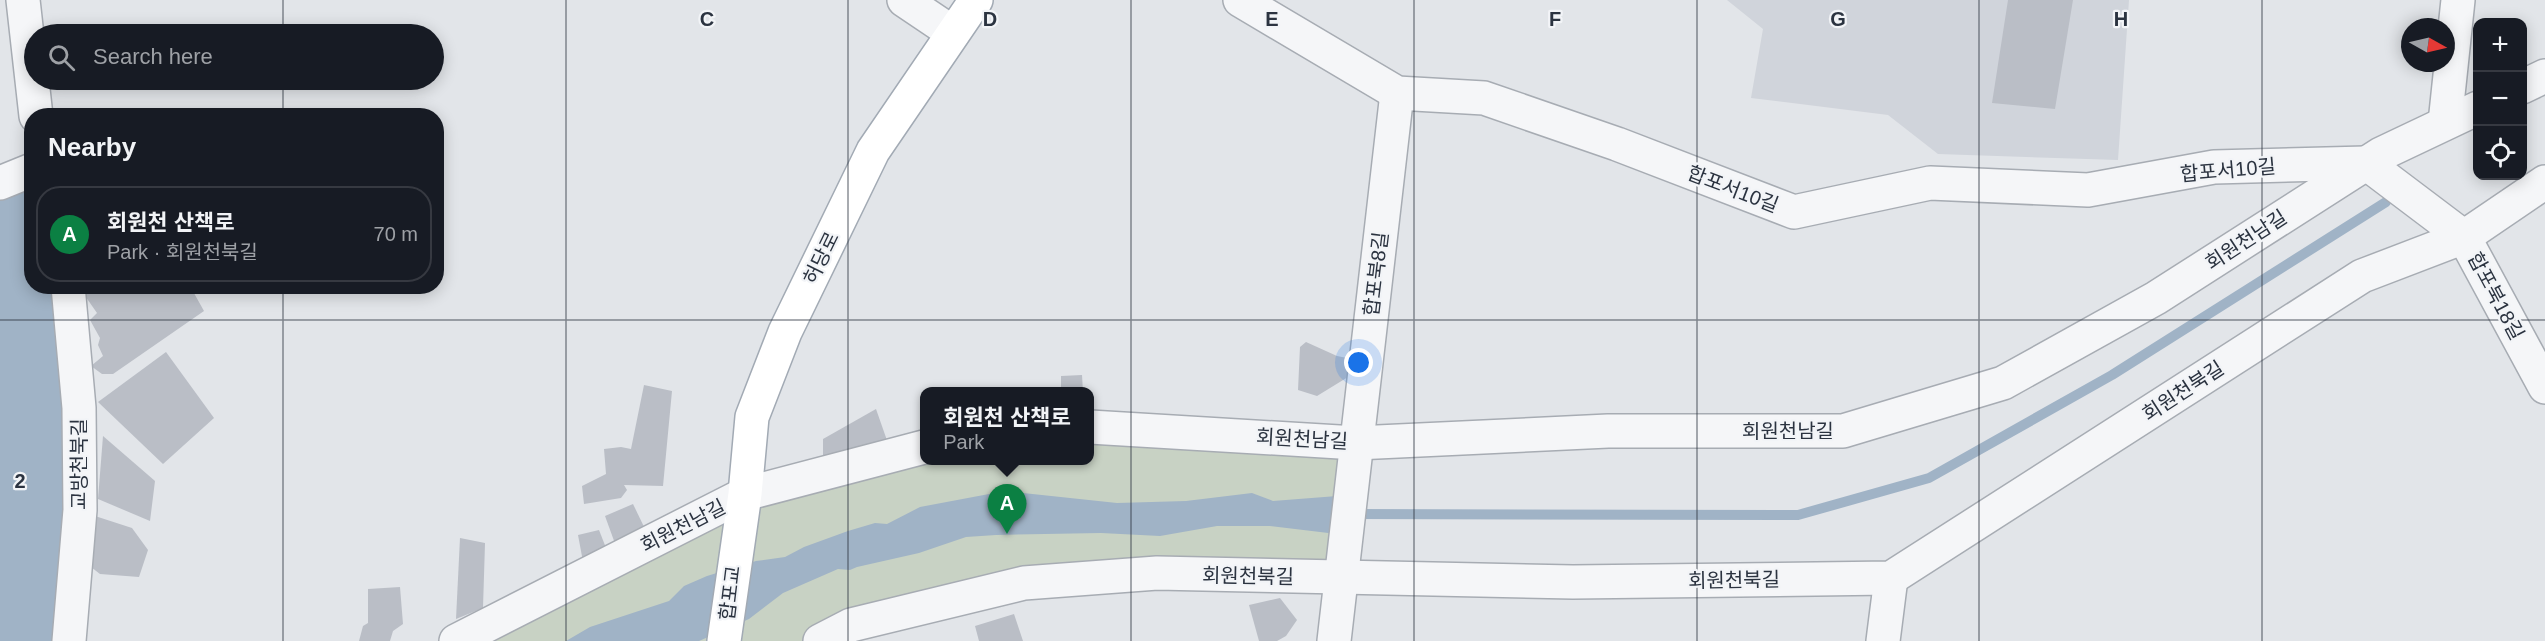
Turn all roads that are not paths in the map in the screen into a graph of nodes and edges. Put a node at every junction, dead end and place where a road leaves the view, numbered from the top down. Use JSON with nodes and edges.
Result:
{"nodes":[{"id":1,"x":23,"y":0,"type":"edge"},
{"id":2,"x":904,"y":0,"type":"edge"},
{"id":3,"x":976,"y":0,"type":"edge"},
{"id":4,"x":1240,"y":0,"type":"edge"},
{"id":5,"x":2458,"y":0,"type":"edge"},
{"id":6,"x":26,"y":24,"type":"edge"},
{"id":7,"x":953,"y":33,"type":"junction"},
{"id":8,"x":2545,"y":76,"type":"edge"},
{"id":9,"x":2527,"y":85,"type":"edge"},
{"id":10,"x":33,"y":90,"type":"edge"},
{"id":11,"x":1397,"y":93,"type":"junction"},
{"id":12,"x":35,"y":108,"type":"edge"},
{"id":13,"x":2473,"y":110,"type":"edge"},
{"id":14,"x":2445,"y":123,"type":"junction"},
{"id":15,"x":2366,"y":163,"type":"junction"},
{"id":16,"x":24,"y":173,"type":"edge"},
{"id":17,"x":2545,"y":182,"type":"edge"},
{"id":18,"x":0,"y":183,"type":"edge"},
{"id":19,"x":2464,"y":237,"type":"junction"},
{"id":20,"x":69,"y":294,"type":"edge"},
{"id":21,"x":2545,"y":387,"type":"edge"},
{"id":22,"x":1094,"y":427,"type":"edge"},
{"id":23,"x":920,"y":448,"type":"edge"},
{"id":24,"x":1355,"y":449,"type":"junction"},
{"id":25,"x":745,"y":494,"type":"junction"},
{"id":26,"x":737,"y":545,"type":"joint"},
{"id":27,"x":1342,"y":571,"type":"junction"},
{"id":28,"x":1891,"y":578,"type":"junction"},
{"id":29,"x":69,"y":641,"type":"edge"},
{"id":30,"x":456,"y":641,"type":"edge"},
{"id":31,"x":724,"y":641,"type":"edge"},
{"id":32,"x":820,"y":641,"type":"edge"},
{"id":33,"x":1334,"y":641,"type":"edge"},
{"id":34,"x":1883,"y":641,"type":"edge"}],
"edges":[{"from":1,"to":6,"type":"street"},
{"from":2,"to":7,"type":"street"},
{"from":3,"to":7,"type":"main road","name":"허당로"},
{"from":4,"to":11,"type":"street","name":"합포서10길"},
{"from":5,"to":14,"type":"street"},
{"from":7,"to":25,"type":"main road","name":"허당로"},
{"from":8,"to":9,"type":"street"},
{"from":10,"to":12,"type":"street"},
{"from":11,"to":15,"type":"street","name":"합포서10길"},
{"from":11,"to":24,"type":"street","name":"합포북8길"},
{"from":13,"to":14,"type":"street","name":"회원천남길"},
{"from":14,"to":15,"type":"street","name":"회원천남길"},
{"from":15,"to":19,"type":"street"},
{"from":15,"to":24,"type":"street","name":"회원천남길"},
{"from":16,"to":18,"type":"street"},
{"from":17,"to":19,"type":"street","name":"회원천북길"},
{"from":19,"to":21,"type":"street","name":"합포북18길"},
{"from":19,"to":28,"type":"street","name":"회원천북길"},
{"from":20,"to":29,"type":"street","name":"교방천북길"},
{"from":22,"to":24,"type":"street","name":"회원천남길"},
{"from":23,"to":25,"type":"street","name":"회원천남길"},
{"from":24,"to":27,"type":"street","name":"합포북8길"},
{"from":25,"to":26,"type":"main road","name":"허당로"},
{"from":25,"to":30,"type":"street","name":"회원천남길"},
{"from":26,"to":31,"type":"main road","name":"합포교"},
{"from":27,"to":28,"type":"street","name":"회원천북길"},
{"from":27,"to":32,"type":"street","name":"회원천북길"},
{"from":27,"to":33,"type":"street"},
{"from":28,"to":34,"type":"street"}]}
